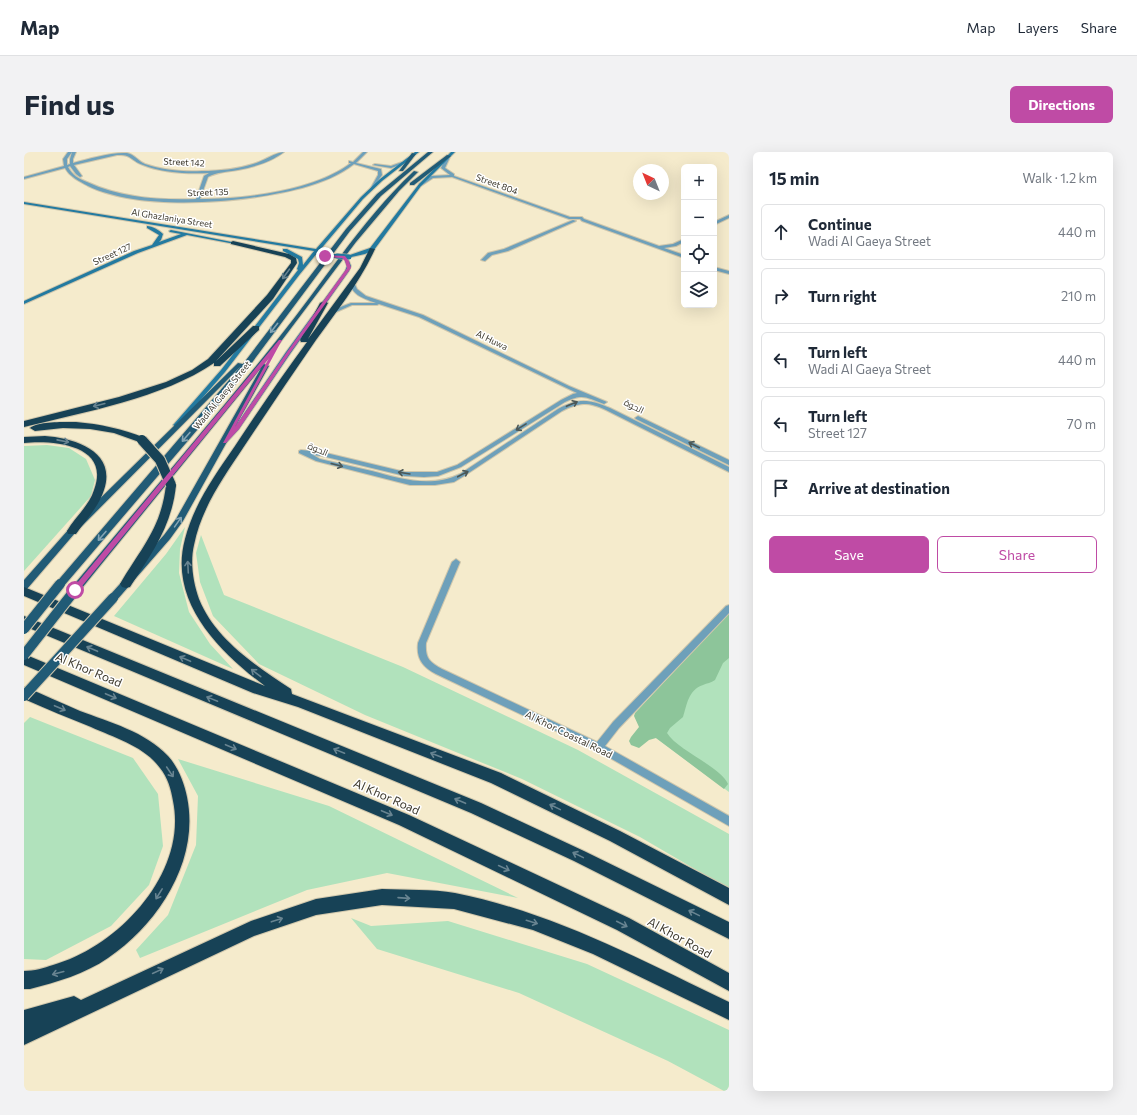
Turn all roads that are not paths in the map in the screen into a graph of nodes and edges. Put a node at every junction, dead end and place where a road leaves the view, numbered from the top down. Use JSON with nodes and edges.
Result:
{"nodes":[{"id":1,"x":107,"y":152,"type":"edge"},
{"id":2,"x":120,"y":152,"type":"edge"},
{"id":3,"x":276,"y":152,"type":"edge"},
{"id":4,"x":282,"y":152,"type":"edge"},
{"id":5,"x":359,"y":152,"type":"edge"},
{"id":6,"x":365,"y":152,"type":"edge"},
{"id":7,"x":432,"y":152,"type":"edge"},
{"id":8,"x":453,"y":152,"type":"edge"},
{"id":9,"x":127,"y":153,"type":"edge"},
{"id":10,"x":415,"y":153,"type":"edge"},
{"id":11,"x":73,"y":154,"type":"edge"},
{"id":12,"x":137,"y":154,"type":"dead end"},
{"id":13,"x":93,"y":156,"type":"junction"},
{"id":14,"x":448,"y":156,"type":"junction"},
{"id":15,"x":84,"y":157,"type":"dead end"},
{"id":16,"x":358,"y":160,"type":"junction"},
{"id":17,"x":86,"y":161,"type":"junction"},
{"id":18,"x":65,"y":163,"type":"junction"},
{"id":19,"x":351,"y":163,"type":"junction"},
{"id":20,"x":402,"y":164,"type":"junction"},
{"id":21,"x":72,"y":165,"type":"junction"},
{"id":22,"x":361,"y":165,"type":"junction"},
{"id":23,"x":347,"y":167,"type":"junction"},
{"id":24,"x":423,"y":167,"type":"dead end"},
{"id":25,"x":217,"y":171,"type":"junction"},
{"id":26,"x":68,"y":172,"type":"junction"},
{"id":27,"x":198,"y":172,"type":"junction"},
{"id":28,"x":24,"y":175,"type":"edge"},
{"id":29,"x":37,"y":175,"type":"junction"},
{"id":30,"x":206,"y":176,"type":"junction"},
{"id":31,"x":24,"y":178,"type":"edge"},
{"id":32,"x":420,"y":185,"type":"junction"},
{"id":33,"x":370,"y":190,"type":"junction"},
{"id":34,"x":200,"y":193,"type":"junction"},
{"id":35,"x":379,"y":195,"type":"junction"},
{"id":36,"x":185,"y":198,"type":"junction"},
{"id":37,"x":212,"y":198,"type":"junction"},
{"id":38,"x":198,"y":199,"type":"junction"},
{"id":39,"x":24,"y":203,"type":"edge"},
{"id":40,"x":24,"y":207,"type":"edge"},
{"id":41,"x":382,"y":210,"type":"junction"},
{"id":42,"x":729,"y":216,"type":"edge"},
{"id":43,"x":572,"y":220,"type":"junction"},
{"id":44,"x":717,"y":222,"type":"edge"},
{"id":45,"x":148,"y":227,"type":"junction"},
{"id":46,"x":605,"y":229,"type":"junction"},
{"id":47,"x":210,"y":232,"type":"junction"},
{"id":48,"x":334,"y":232,"type":"junction"},
{"id":49,"x":185,"y":234,"type":"junction"},
{"id":50,"x":204,"y":237,"type":"junction"},
{"id":51,"x":681,"y":242,"type":"edge"},
{"id":52,"x":233,"y":243,"type":"junction"},
{"id":53,"x":278,"y":244,"type":"junction"},
{"id":54,"x":674,"y":245,"type":"junction"},
{"id":55,"x":154,"y":247,"type":"junction"},
{"id":56,"x":658,"y":248,"type":"junction"},
{"id":57,"x":372,"y":249,"type":"junction"},
{"id":58,"x":285,"y":250,"type":"junction"},
{"id":59,"x":318,"y":250,"type":"junction"},
{"id":60,"x":668,"y":252,"type":"junction"},
{"id":61,"x":322,"y":253,"type":"junction"},
{"id":62,"x":314,"y":254,"type":"junction"},
{"id":63,"x":681,"y":256,"type":"edge"},
{"id":64,"x":346,"y":258,"type":"junction"},
{"id":65,"x":483,"y":260,"type":"dead end"},
{"id":66,"x":717,"y":269,"type":"edge"},
{"id":67,"x":298,"y":273,"type":"junction"},
{"id":68,"x":729,"y":273,"type":"edge"},
{"id":69,"x":352,"y":283,"type":"junction"},
{"id":70,"x":364,"y":297,"type":"junction"},
{"id":71,"x":24,"y":303,"type":"edge"},
{"id":72,"x":324,"y":303,"type":"junction"},
{"id":73,"x":358,"y":304,"type":"junction"},
{"id":74,"x":387,"y":305,"type":"junction"},
{"id":75,"x":24,"y":306,"type":"edge"},
{"id":76,"x":332,"y":312,"type":"junction"},
{"id":77,"x":256,"y":328,"type":"junction"},
{"id":78,"x":265,"y":340,"type":"junction"},
{"id":79,"x":280,"y":341,"type":"junction"},
{"id":80,"x":294,"y":365,"type":"junction"},
{"id":81,"x":588,"y":398,"type":"junction"},
{"id":82,"x":119,"y":400,"type":"junction"},
{"id":83,"x":24,"y":424,"type":"edge"},
{"id":84,"x":24,"y":430,"type":"edge"},
{"id":85,"x":164,"y":438,"type":"junction"},
{"id":86,"x":24,"y":440,"type":"edge"},
{"id":87,"x":224,"y":442,"type":"junction"},
{"id":88,"x":322,"y":454,"type":"junction"},
{"id":89,"x":318,"y":460,"type":"junction"},
{"id":90,"x":729,"y":463,"type":"edge"},
{"id":91,"x":729,"y":470,"type":"edge"},
{"id":92,"x":72,"y":531,"type":"junction"},
{"id":93,"x":456,"y":562,"type":"dead end"},
{"id":94,"x":126,"y":584,"type":"junction"},
{"id":95,"x":24,"y":586,"type":"edge"},
{"id":96,"x":24,"y":591,"type":"edge"},
{"id":97,"x":729,"y":608,"type":"edge"},
{"id":98,"x":24,"y":621,"type":"edge"},
{"id":99,"x":24,"y":629,"type":"edge"},
{"id":100,"x":24,"y":655,"type":"edge"},
{"id":101,"x":24,"y":659,"type":"edge"},
{"id":102,"x":24,"y":694,"type":"edge"},
{"id":103,"x":300,"y":702,"type":"junction"},
{"id":104,"x":599,"y":747,"type":"junction"},
{"id":105,"x":729,"y":821,"type":"edge"},
{"id":106,"x":729,"y":897,"type":"edge"},
{"id":107,"x":729,"y":931,"type":"edge"},
{"id":108,"x":24,"y":980,"type":"edge"},
{"id":109,"x":729,"y":982,"type":"edge"},
{"id":110,"x":123,"y":988,"type":"junction"},
{"id":111,"x":729,"y":1011,"type":"edge"},
{"id":112,"x":24,"y":1019,"type":"edge"},
{"id":113,"x":24,"y":1036,"type":"edge"}],
"edges":[{"from":1,"to":13,"type":"street"},
{"from":2,"to":17,"type":"street"},
{"from":3,"to":12,"type":"street","name":"Street 142"},
{"from":4,"to":25,"type":"street","name":"Street 142"},
{"from":5,"to":19,"type":"street","name":"Street 135"},
{"from":6,"to":16,"type":"street","name":"Street 135"},
{"from":7,"to":35,"type":"main road","name":"Wadi Al Gaeya Street"},
{"from":8,"to":14,"type":"street"},
{"from":9,"to":17,"type":"street","name":"Street 142"},
{"from":9,"to":27,"type":"street","name":"Street 142"},
{"from":10,"to":20,"type":"street","name":"Wadi Al Gaeya Street"},
{"from":10,"to":35,"type":"main road"},
{"from":11,"to":18,"type":"street"},
{"from":11,"to":21,"type":"street"},
{"from":13,"to":15,"type":"street"},
{"from":13,"to":21,"type":"street"},
{"from":14,"to":32,"type":"street"},
{"from":14,"to":41,"type":"main road"},
{"from":14,"to":43,"type":"street","name":"Street 804"},
{"from":16,"to":19,"type":"street","name":"Street 135"},
{"from":16,"to":20,"type":"street"},
{"from":17,"to":21,"type":"street"},
{"from":18,"to":21,"type":"street"},
{"from":18,"to":26,"type":"street","name":"Street 135"},
{"from":18,"to":28,"type":"street"},
{"from":18,"to":29,"type":"street"},
{"from":19,"to":22,"type":"street"},
{"from":19,"to":23,"type":"street","name":"Street 135"},
{"from":19,"to":37,"type":"street","name":"Street 135"},
{"from":20,"to":33,"type":"street","name":"Wadi Al Gaeya Street"},
{"from":21,"to":36,"type":"street","name":"Street 135"},
{"from":22,"to":23,"type":"street"},
{"from":22,"to":33,"type":"street"},
{"from":23,"to":38,"type":"street","name":"Street 135"},
{"from":24,"to":41,"type":"main road","name":"Wadi Al Gaeya Street"},
{"from":25,"to":27,"type":"street","name":"Street 142"},
{"from":25,"to":30,"type":"street"},
{"from":26,"to":29,"type":"street"},
{"from":26,"to":38,"type":"street","name":"Street 135"},
{"from":27,"to":30,"type":"street"},
{"from":29,"to":31,"type":"street"},
{"from":30,"to":34,"type":"street"},
{"from":32,"to":43,"type":"street","name":"Street 804"},
{"from":32,"to":57,"type":"street"},
{"from":33,"to":48,"type":"street","name":"Wadi Al Gaeya Street"},
{"from":34,"to":36,"type":"street"},
{"from":34,"to":37,"type":"street"},
{"from":34,"to":38,"type":"street"},
{"from":35,"to":78,"type":"main road","name":"Wadi Al Gaeya Street","one_way":true},
{"from":36,"to":38,"type":"street","name":"Street 135"},
{"from":37,"to":38,"type":"street","name":"Street 135"},
{"from":39,"to":47,"type":"street","name":"Al Ghazlaniya Street"},
{"from":40,"to":45,"type":"street","name":"Al Ghazlaniya Street"},
{"from":41,"to":79,"type":"main road","name":"Wadi Al Gaeya Street"},
{"from":42,"to":44,"type":"street"},
{"from":43,"to":46,"type":"street","name":"Street 804"},
{"from":43,"to":46,"type":"street","name":"Street 804"},
{"from":43,"to":65,"type":"street"},
{"from":45,"to":49,"type":"street","name":"Al Ghazlaniya Street"},
{"from":45,"to":55,"type":"street"},
{"from":46,"to":56,"type":"street","name":"Street 804"},
{"from":47,"to":49,"type":"street","name":"Street 127"},
{"from":47,"to":53,"type":"street","name":"Al Ghazlaniya Street"},
{"from":48,"to":53,"type":"street"},
{"from":48,"to":59,"type":"street","name":"Wadi Al Gaeya Street"},
{"from":49,"to":50,"type":"street","name":"Al Ghazlaniya Street"},
{"from":49,"to":55,"type":"street","name":"Street 127"},
{"from":50,"to":52,"type":"street","name":"Al Ghazlaniya Street"},
{"from":50,"to":55,"type":"street","name":"Street 127"},
{"from":51,"to":54,"type":"street"},
{"from":52,"to":58,"type":"street","name":"Al Ghazlaniya Street"},
{"from":52,"to":82,"type":"highway","one_way":true},
{"from":53,"to":59,"type":"street","name":"Al Ghazlaniya Street"},
{"from":54,"to":56,"type":"street"},
{"from":54,"to":60,"type":"street"},
{"from":55,"to":71,"type":"street","name":"Street 127"},
{"from":55,"to":75,"type":"street","name":"Street 127"},
{"from":56,"to":60,"type":"street","name":"Street 804"},
{"from":57,"to":64,"type":"street"},
{"from":57,"to":69,"type":"highway"},
{"from":58,"to":62,"type":"street","name":"Al Ghazlaniya Street"},
{"from":58,"to":67,"type":"street"},
{"from":59,"to":61,"type":"street"},
{"from":59,"to":62,"type":"street","name":"Wadi Al Gaeya Street"},
{"from":60,"to":63,"type":"street","name":"Street 804"},
{"from":61,"to":62,"type":"street"},
{"from":61,"to":64,"type":"street","bridge":true},
{"from":62,"to":67,"type":"street","name":"Wadi Al Gaeya Street"},
{"from":64,"to":72,"type":"street"},
{"from":66,"to":68,"type":"street"},
{"from":67,"to":77,"type":"street","name":"Wadi Al Gaeya Street"},
{"from":69,"to":70,"type":"street"},
{"from":69,"to":76,"type":"highway"},
{"from":70,"to":73,"type":"street"},
{"from":70,"to":74,"type":"street","name":"Al Huwa"},
{"from":72,"to":80,"type":"highway"},
{"from":72,"to":87,"type":"street"},
{"from":73,"to":74,"type":"street","name":"Al Huwa"},
{"from":73,"to":76,"type":"street","name":"Al Huwa"},
{"from":74,"to":81,"type":"street","name":"Al Huwa"},
{"from":76,"to":80,"type":"highway"},
{"from":77,"to":82,"type":"highway"},
{"from":77,"to":85,"type":"street","name":"Wadi Al Gaeya Street"},
{"from":78,"to":85,"type":"main road"},
{"from":78,"to":99,"type":"main road","name":"Wadi Al Gaeya Street","one_way":true,"bridge":true},
{"from":79,"to":87,"type":"main road"},
{"from":79,"to":100,"type":"main road","name":"Wadi Al Gaeya Street","bridge":true},
{"from":103,"to":80,"type":"highway","one_way":true},
{"from":81,"to":88,"type":"street","name":"الحوة","one_way":true},
{"from":89,"to":81,"type":"street","name":"الحوة","one_way":true},
{"from":90,"to":81,"type":"street","name":"الحوة","one_way":true},
{"from":81,"to":91,"type":"street","name":"الحوة"},
{"from":82,"to":83,"type":"highway","one_way":true},
{"from":84,"to":94,"type":"highway","bridge":true},
{"from":85,"to":92,"type":"main road"},
{"from":86,"to":92,"type":"highway","one_way":true},
{"from":94,"to":87,"type":"main road","one_way":true},
{"from":88,"to":89,"type":"street"},
{"from":88,"to":89,"type":"street","name":"الحوة"},
{"from":92,"to":95,"type":"main road"},
{"from":93,"to":104,"type":"street","name":"Al Khor Coastal Road"},
{"from":94,"to":102,"type":"main road","bridge":true},
{"from":103,"to":96,"type":"highway","one_way":true},
{"from":97,"to":104,"type":"street"},
{"from":107,"to":98,"type":"highway","name":"Al Khor Road","one_way":true},
{"from":101,"to":109,"type":"highway","name":"Al Khor Road","one_way":true},
{"from":102,"to":108,"type":"highway","one_way":true},
{"from":106,"to":103,"type":"highway","one_way":true},
{"from":104,"to":105,"type":"street","name":"Al Khor Coastal Road"},
{"from":110,"to":111,"type":"highway","one_way":true},
{"from":110,"to":112,"type":"highway"},
{"from":110,"to":113,"type":"highway"}]}
